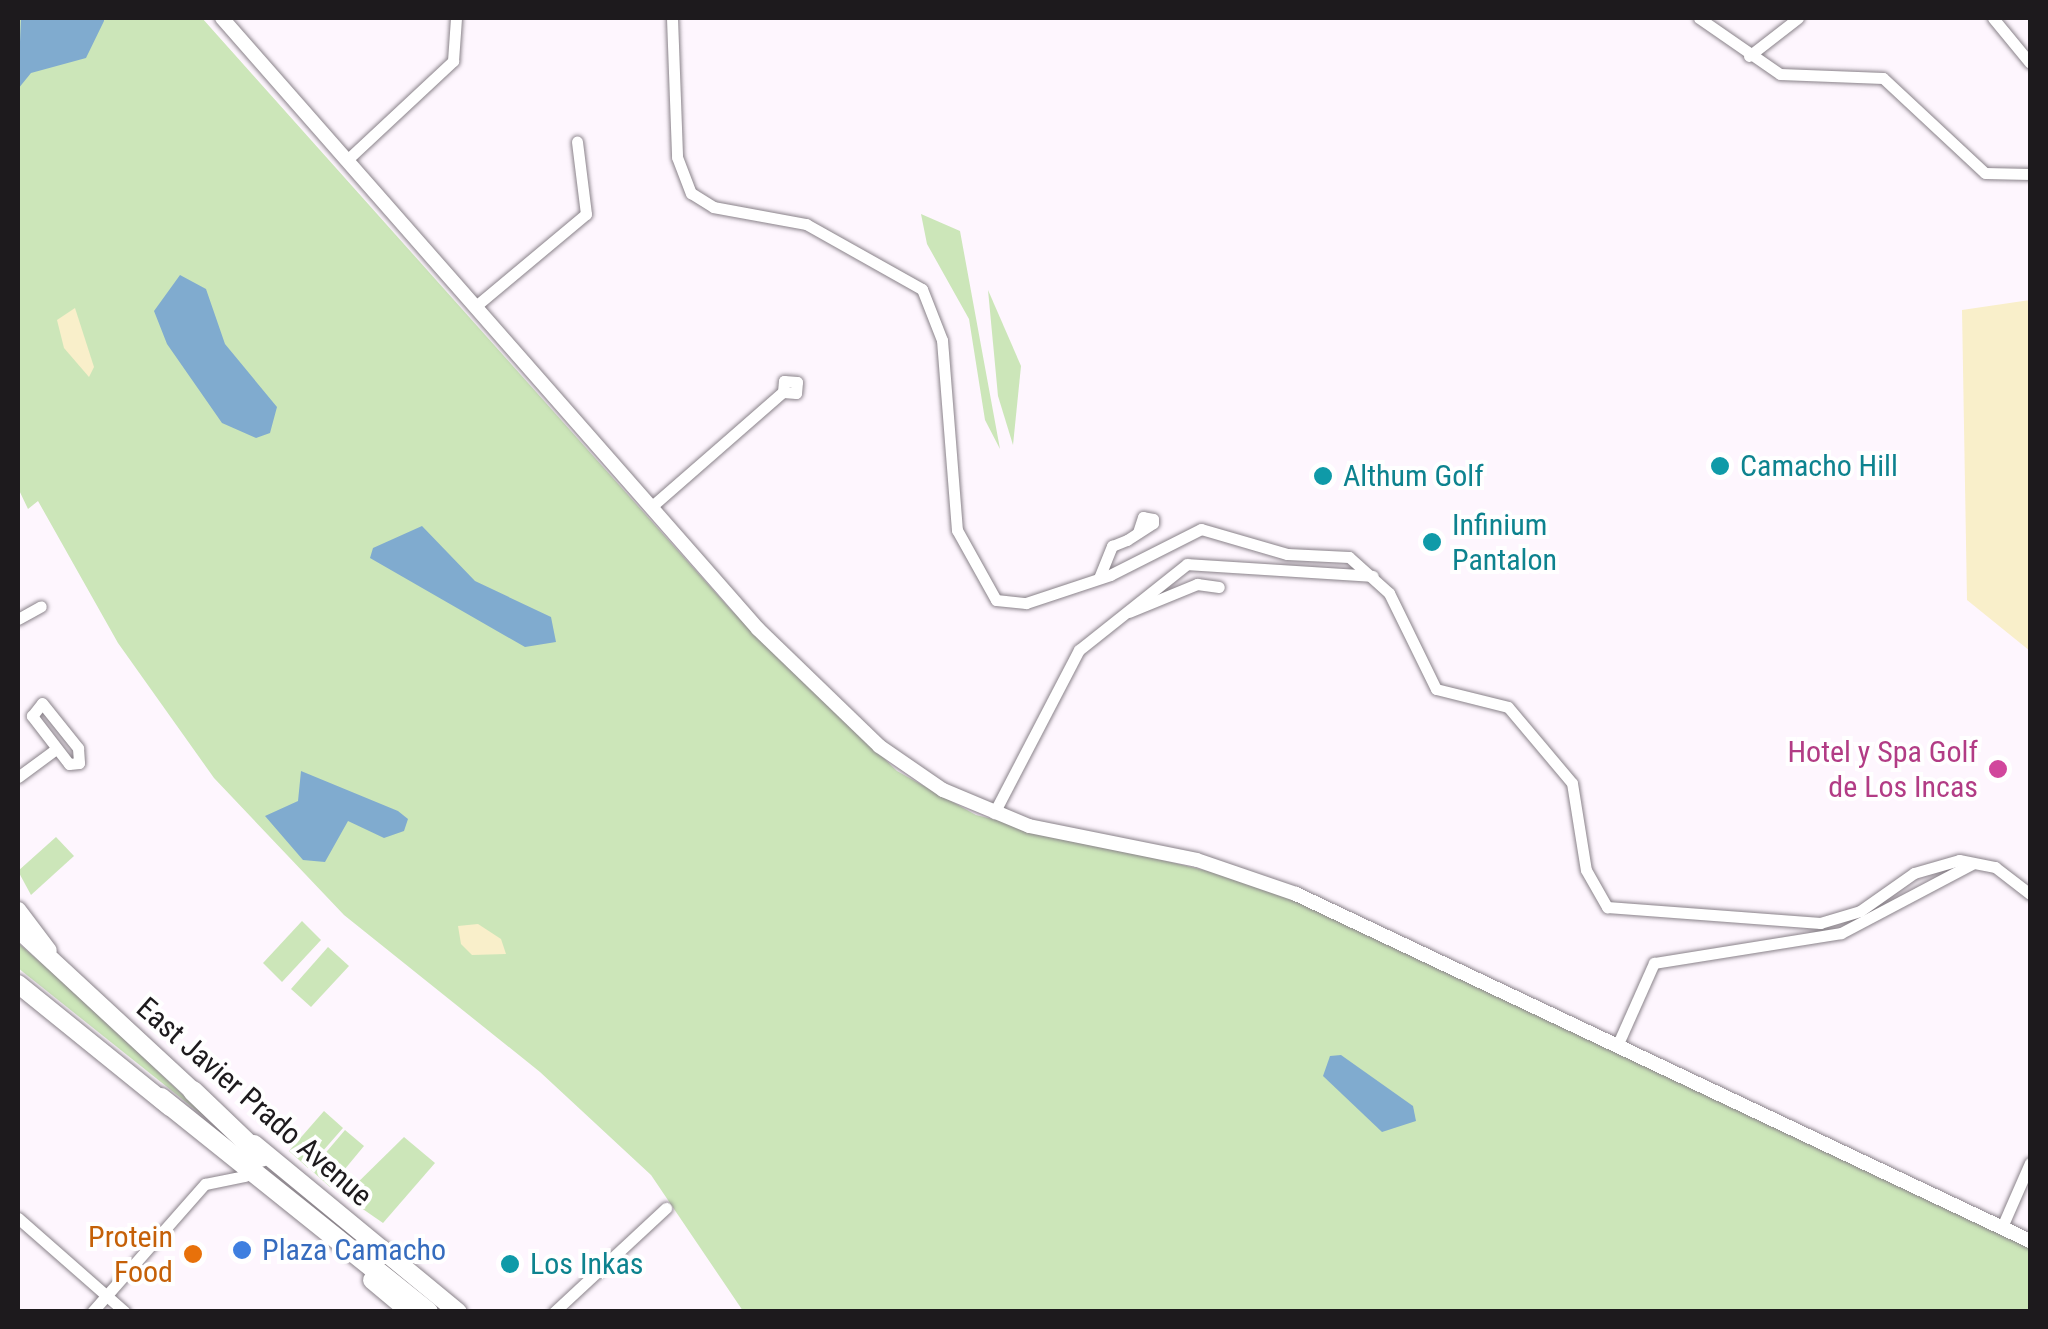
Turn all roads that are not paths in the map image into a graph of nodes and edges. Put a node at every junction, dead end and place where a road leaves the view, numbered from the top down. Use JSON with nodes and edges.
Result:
{"nodes":[{"id":1,"x":222,"y":18,"type":"edge"},
{"id":2,"x":456,"y":18,"type":"edge"},
{"id":3,"x":672,"y":18,"type":"edge"},
{"id":4,"x":1699,"y":18,"type":"edge"},
{"id":5,"x":1798,"y":18,"type":"edge"},
{"id":6,"x":1993,"y":18,"type":"edge"},
{"id":7,"x":1749,"y":56,"type":"junction"},
{"id":8,"x":2030,"y":64,"type":"edge"},
{"id":9,"x":578,"y":142,"type":"dead end"},
{"id":10,"x":348,"y":158,"type":"junction"},
{"id":11,"x":2030,"y":174,"type":"edge"},
{"id":12,"x":477,"y":305,"type":"junction"},
{"id":13,"x":783,"y":392,"type":"dead end"},
{"id":14,"x":652,"y":507,"type":"junction"},
{"id":15,"x":1138,"y":532,"type":"dead end"},
{"id":16,"x":1374,"y":576,"type":"junction"},
{"id":17,"x":1099,"y":578,"type":"junction"},
{"id":18,"x":1219,"y":586,"type":"dead end"},
{"id":19,"x":41,"y":606,"type":"dead end"},
{"id":20,"x":1124,"y":612,"type":"junction"},
{"id":21,"x":18,"y":619,"type":"edge"},
{"id":22,"x":56,"y":749,"type":"junction"},
{"id":23,"x":18,"y":777,"type":"edge"},
{"id":24,"x":994,"y":813,"type":"junction"},
{"id":25,"x":1973,"y":864,"type":"junction"},
{"id":26,"x":2030,"y":894,"type":"edge"},
{"id":27,"x":18,"y":909,"type":"edge"},
{"id":28,"x":18,"y":929,"type":"edge"},
{"id":29,"x":57,"y":962,"type":"junction"},
{"id":30,"x":18,"y":984,"type":"edge"},
{"id":31,"x":1617,"y":1046,"type":"junction"},
{"id":32,"x":193,"y":1092,"type":"junction"},
{"id":33,"x":161,"y":1098,"type":"junction"},
{"id":34,"x":2030,"y":1163,"type":"edge"},
{"id":35,"x":245,"y":1176,"type":"junction"},
{"id":36,"x":666,"y":1208,"type":"dead end"},
{"id":37,"x":18,"y":1218,"type":"edge"},
{"id":38,"x":2002,"y":1227,"type":"junction"},
{"id":39,"x":2030,"y":1241,"type":"edge"},
{"id":40,"x":106,"y":1296,"type":"junction"},
{"id":41,"x":92,"y":1312,"type":"edge"},
{"id":42,"x":126,"y":1312,"type":"edge"},
{"id":43,"x":410,"y":1312,"type":"edge"},
{"id":44,"x":428,"y":1312,"type":"edge"},
{"id":45,"x":442,"y":1312,"type":"edge"},
{"id":46,"x":458,"y":1312,"type":"edge"},
{"id":47,"x":554,"y":1312,"type":"edge"}],
"edges":[{"from":1,"to":10,"type":"street"},
{"from":2,"to":10,"type":"street"},
{"from":3,"to":17,"type":"street"},
{"from":4,"to":7,"type":"street"},
{"from":5,"to":7,"type":"street"},
{"from":6,"to":8,"type":"street"},
{"from":7,"to":11,"type":"street"},
{"from":9,"to":12,"type":"street"},
{"from":10,"to":12,"type":"street"},
{"from":12,"to":14,"type":"street"},
{"from":13,"to":14,"type":"street"},
{"from":14,"to":24,"type":"street"},
{"from":15,"to":17,"type":"street"},
{"from":16,"to":17,"type":"street"},
{"from":16,"to":20,"type":"street"},
{"from":16,"to":25,"type":"street"},
{"from":18,"to":20,"type":"street"},
{"from":19,"to":21,"type":"street"},
{"from":20,"to":24,"type":"street"},
{"from":22,"to":22,"type":"street"},
{"from":22,"to":23,"type":"street"},
{"from":24,"to":31,"type":"street"},
{"from":25,"to":26,"type":"street"},
{"from":25,"to":31,"type":"street"},
{"from":27,"to":29,"type":"main road"},
{"from":28,"to":29,"type":"main road","name":"East Javier Prado Avenue"},
{"from":29,"to":32,"type":"main road","name":"East Javier Prado Avenue"},
{"from":30,"to":33,"type":"main road","name":"East Javier Prado Avenue"},
{"from":31,"to":38,"type":"street"},
{"from":32,"to":45,"type":"highway"},
{"from":32,"to":46,"type":"main road","name":"East Javier Prado Avenue"},
{"from":33,"to":35,"type":"main road","name":"East Javier Prado Avenue"},
{"from":33,"to":44,"type":"highway"},
{"from":34,"to":38,"type":"street"},
{"from":35,"to":40,"type":"street"},
{"from":35,"to":43,"type":"main road","name":"East Javier Prado Avenue"},
{"from":36,"to":47,"type":"street"},
{"from":37,"to":40,"type":"street"},
{"from":38,"to":39,"type":"street"},
{"from":40,"to":41,"type":"street"},
{"from":40,"to":42,"type":"street"}]}
